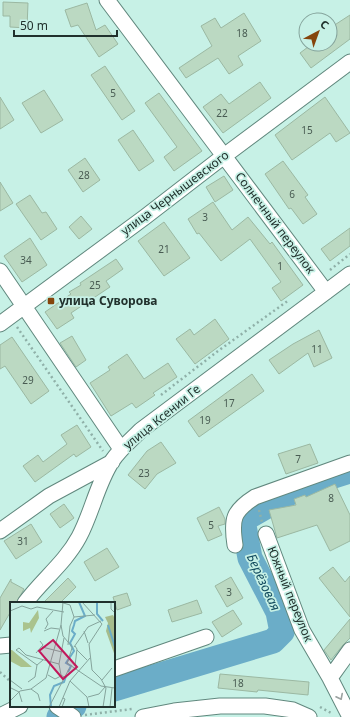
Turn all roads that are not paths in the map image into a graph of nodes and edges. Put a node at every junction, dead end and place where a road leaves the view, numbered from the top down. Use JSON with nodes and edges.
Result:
{"nodes":[{"id":1,"x":107,"y":0,"type":"edge"},
{"id":2,"x":350,"y":62,"type":"edge"},
{"id":3,"x":224,"y":156,"type":"junction"},
{"id":4,"x":0,"y":271,"type":"edge"},
{"id":5,"x":350,"y":274,"type":"edge"},
{"id":6,"x":326,"y":292,"type":"junction"},
{"id":7,"x":23,"y":306,"type":"junction"},
{"id":8,"x":5,"y":320,"type":"edge"},
{"id":9,"x":121,"y":449,"type":"junction"},
{"id":10,"x":112,"y":462,"type":"junction"},
{"id":11,"x":350,"y":464,"type":"edge"},
{"id":12,"x":0,"y":531,"type":"edge"},
{"id":13,"x":266,"y":534,"type":"road end"},
{"id":14,"x":235,"y":545,"type":"dead end"},
{"id":15,"x":25,"y":602,"type":"edge"},
{"id":16,"x":206,"y":637,"type":"dead end"},
{"id":17,"x":10,"y":645,"type":"edge"},
{"id":18,"x":0,"y":646,"type":"edge"},
{"id":19,"x":350,"y":650,"type":"edge"},
{"id":20,"x":115,"y":669,"type":"edge"},
{"id":21,"x":330,"y":678,"type":"junction"},
{"id":22,"x":18,"y":707,"type":"edge"},
{"id":23,"x":58,"y":707,"type":"edge"},
{"id":24,"x":0,"y":716,"type":"edge"},
{"id":25,"x":73,"y":717,"type":"edge"},
{"id":26,"x":143,"y":717,"type":"edge"},
{"id":27,"x":309,"y":717,"type":"edge"},
{"id":28,"x":350,"y":717,"type":"edge"}],
"edges":[{"from":1,"to":3,"type":"street","name":"Солнечный переулок"},
{"from":2,"to":3,"type":"street","name":"улица Чернышевского"},
{"from":3,"to":6,"type":"street","name":"Солнечный переулок"},
{"from":3,"to":7,"type":"street","name":"улица Чернышевского"},
{"from":4,"to":7,"type":"street"},
{"from":5,"to":6,"type":"street","name":"улица Ксении Ге"},
{"from":6,"to":9,"type":"street","name":"улица Ксении Ге"},
{"from":7,"to":8,"type":"street","name":"улица Чернышевского"},
{"from":7,"to":9,"type":"street"},
{"from":9,"to":10,"type":"street","name":"улица Ксении Ге"},
{"from":10,"to":12,"type":"street"},
{"from":10,"to":15,"type":"street","name":"улица Ксении Ге"},
{"from":11,"to":14,"type":"street"},
{"from":13,"to":21,"type":"street","name":"Южный переулок"},
{"from":16,"to":20,"type":"street"},
{"from":17,"to":18,"type":"street"},
{"from":19,"to":21,"type":"street"},
{"from":21,"to":28,"type":"street","name":"Южный переулок","one_way":true},
{"from":22,"to":24,"type":"street"},
{"from":23,"to":25,"type":"street"},
{"from":26,"to":27,"type":"street"}]}
